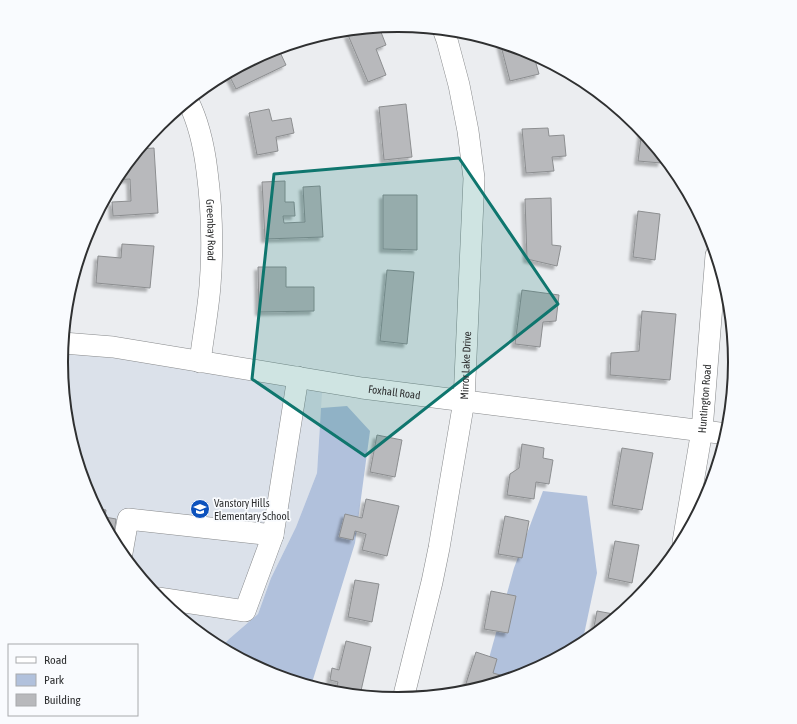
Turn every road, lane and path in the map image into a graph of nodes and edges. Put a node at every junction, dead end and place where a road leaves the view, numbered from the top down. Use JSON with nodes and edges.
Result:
{"nodes":[{"id":1,"x":445,"y":35,"type":"edge"},
{"id":2,"x":191,"y":106,"type":"edge"},
{"id":3,"x":715,"y":269,"type":"edge"},
{"id":4,"x":69,"y":343,"type":"edge"},
{"id":5,"x":200,"y":362,"type":"junction"},
{"id":6,"x":298,"y":378,"type":"junction"},
{"id":7,"x":464,"y":401,"type":"junction"},
{"id":8,"x":702,"y":430,"type":"junction"},
{"id":9,"x":720,"y":433,"type":"edge"},
{"id":10,"x":686,"y":523,"type":"edge"},
{"id":11,"x":273,"y":536,"type":"junction"},
{"id":12,"x":124,"y":544,"type":"edge"},
{"id":13,"x":170,"y":600,"type":"edge"},
{"id":14,"x":405,"y":692,"type":"edge"}],
"edges":[{"from":1,"to":7,"type":"street","name":"Mirror Lake Drive"},
{"from":2,"to":5,"type":"street","name":"Greenbay Road"},
{"from":3,"to":8,"type":"street","name":"Huntington Road"},
{"from":4,"to":5,"type":"street","name":"Foxhall Road"},
{"from":5,"to":6,"type":"street","name":"Foxhall Road"},
{"from":6,"to":7,"type":"street","name":"Foxhall Road"},
{"from":6,"to":11,"type":"street"},
{"from":7,"to":8,"type":"street","name":"Foxhall Road"},
{"from":7,"to":14,"type":"street","name":"Mirror Lake Drive"},
{"from":8,"to":9,"type":"street","name":"Foxhall Road"},
{"from":8,"to":10,"type":"street","name":"Huntington Road"},
{"from":11,"to":12,"type":"street"},
{"from":11,"to":13,"type":"street"}]}
